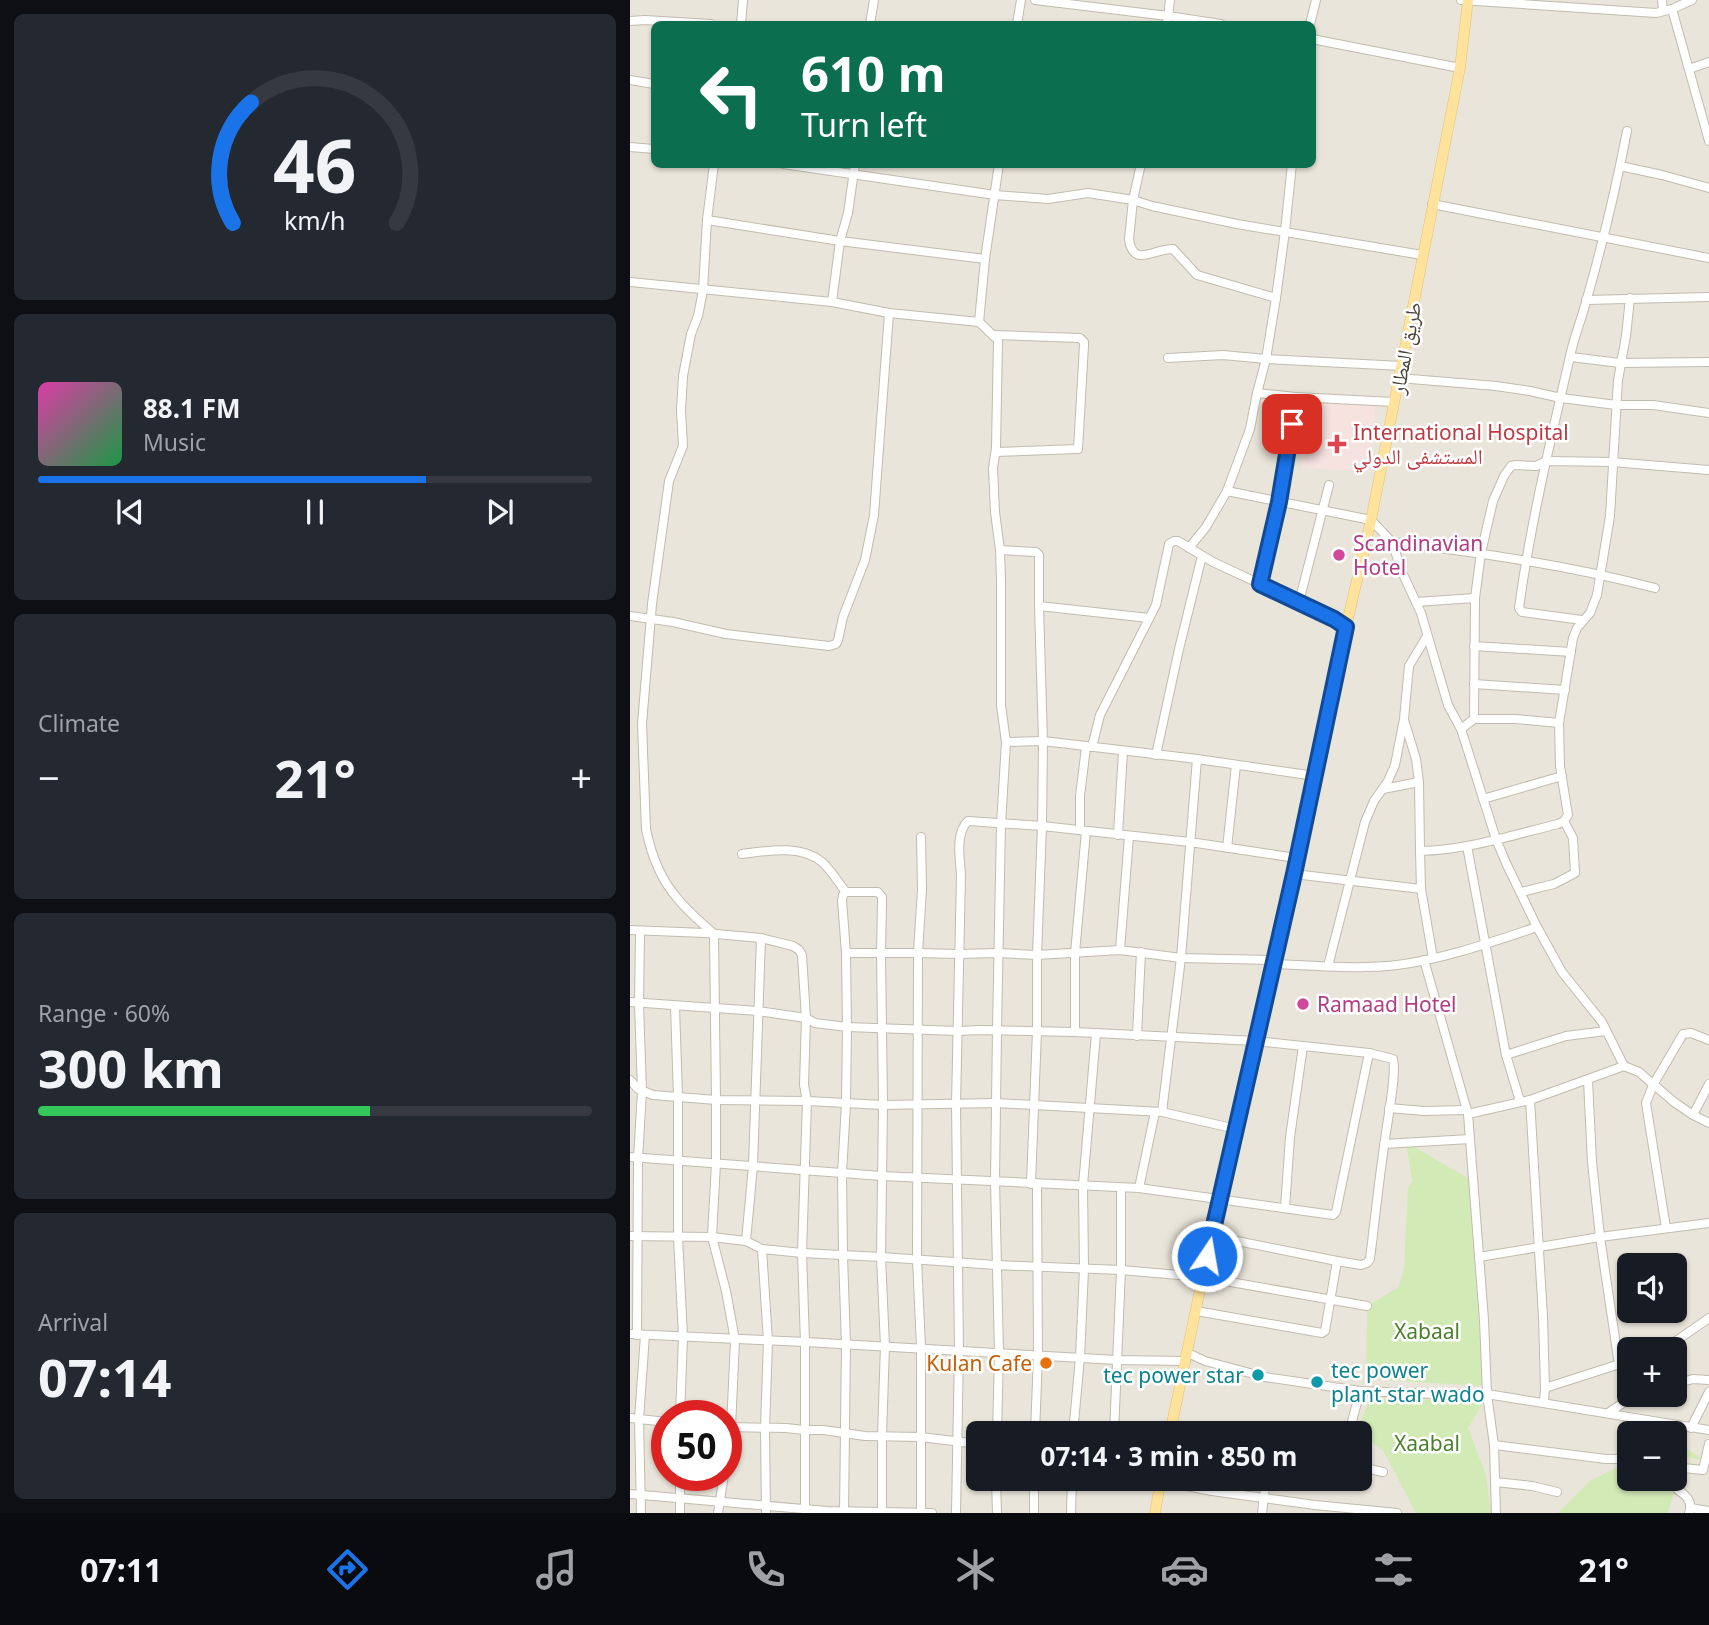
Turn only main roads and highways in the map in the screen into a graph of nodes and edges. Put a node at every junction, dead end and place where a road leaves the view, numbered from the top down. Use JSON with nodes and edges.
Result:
{"nodes":[{"id":1,"x":1465,"y":0,"type":"edge"},
{"id":2,"x":1173,"y":1421,"type":"edge"},
{"id":3,"x":1159,"y":1491,"type":"edge"},
{"id":4,"x":1155,"y":1513,"type":"edge"}],
"edges":[{"from":1,"to":2,"type":"main road","name":"طريق المطار"},
{"from":3,"to":4,"type":"main road"}]}
